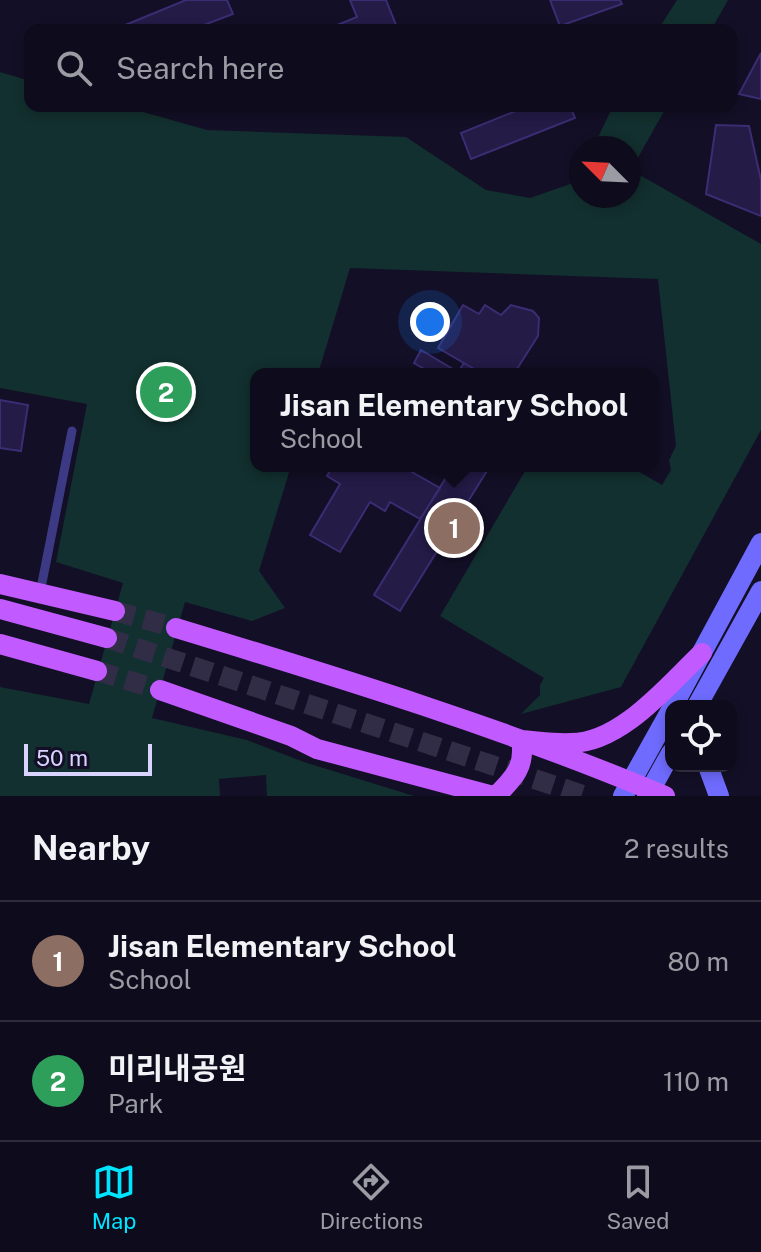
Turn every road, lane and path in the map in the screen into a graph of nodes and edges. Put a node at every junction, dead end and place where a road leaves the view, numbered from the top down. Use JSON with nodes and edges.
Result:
{"nodes":[{"id":1,"x":72,"y":431,"type":"dead end"},
{"id":2,"x":761,"y":543,"type":"edge"},
{"id":3,"x":0,"y":584,"type":"edge"},
{"id":4,"x":761,"y":591,"type":"edge"},
{"id":5,"x":40,"y":593,"type":"junction"},
{"id":6,"x":0,"y":609,"type":"edge"},
{"id":7,"x":115,"y":611,"type":"tunnel mouth"},
{"id":8,"x":176,"y":628,"type":"tunnel mouth"},
{"id":9,"x":107,"y":638,"type":"tunnel mouth"},
{"id":10,"x":0,"y":644,"type":"edge"},
{"id":11,"x":702,"y":653,"type":"junction"},
{"id":12,"x":722,"y":662,"type":"junction"},
{"id":13,"x":97,"y":671,"type":"tunnel mouth"},
{"id":14,"x":160,"y":690,"type":"tunnel mouth"},
{"id":15,"x":676,"y":700,"type":"edge"},
{"id":16,"x":700,"y":700,"type":"edge"},
{"id":17,"x":712,"y":700,"type":"edge"},
{"id":18,"x":665,"y":728,"type":"edge"},
{"id":19,"x":521,"y":740,"type":"junction"},
{"id":20,"x":665,"y":761,"type":"edge"},
{"id":21,"x":710,"y":772,"type":"edge"},
{"id":22,"x":643,"y":792,"type":"edge"},
{"id":23,"x":494,"y":796,"type":"edge"},
{"id":24,"x":719,"y":796,"type":"edge"}],
"edges":[{"from":1,"to":5,"type":"lane"},
{"from":2,"to":11,"type":"main road"},
{"from":3,"to":5,"type":"main road"},
{"from":4,"to":12,"type":"main road"},
{"from":5,"to":7,"type":"main road"},
{"from":6,"to":9,"type":"main road"},
{"from":8,"to":19,"type":"main road"},
{"from":10,"to":13,"type":"main road"},
{"from":11,"to":15,"type":"main road"},
{"from":11,"to":19,"type":"main road"},
{"from":12,"to":16,"type":"main road"},
{"from":12,"to":17,"type":"main road"},
{"from":14,"to":23,"type":"main road"},
{"from":18,"to":22,"type":"main road"},
{"from":19,"to":22,"type":"main road"},
{"from":19,"to":23,"type":"main road"},
{"from":20,"to":22,"type":"main road"},
{"from":21,"to":24,"type":"main road"}]}
